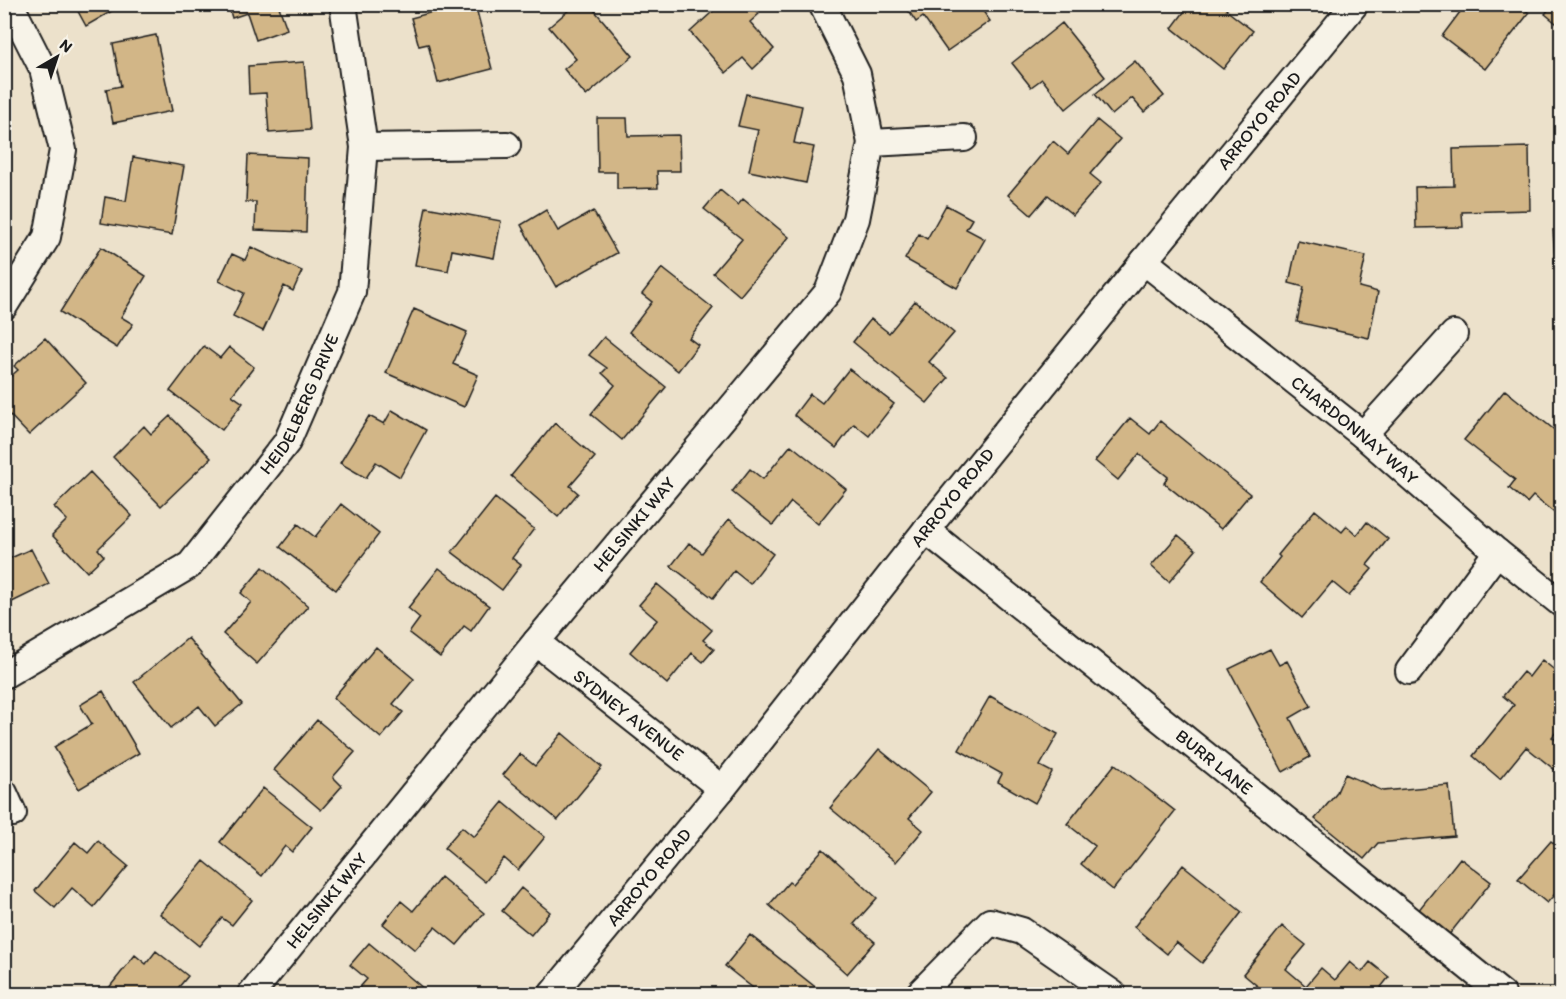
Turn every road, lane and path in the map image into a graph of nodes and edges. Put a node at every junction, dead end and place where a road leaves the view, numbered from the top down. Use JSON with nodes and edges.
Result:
{"nodes":[{"id":1,"x":10,"y":4,"type":"edge"},
{"id":2,"x":343,"y":4,"type":"edge"},
{"id":3,"x":822,"y":4,"type":"edge"},
{"id":4,"x":1352,"y":6,"type":"edge"},
{"id":5,"x":964,"y":138,"type":"dead end"},
{"id":6,"x":871,"y":143,"type":"junction"},
{"id":7,"x":507,"y":145,"type":"dead end"},
{"id":8,"x":364,"y":147,"type":"junction"},
{"id":9,"x":1144,"y":261,"type":"junction"},
{"id":10,"x":4,"y":306,"type":"edge"},
{"id":11,"x":1454,"y":334,"type":"dead end"},
{"id":12,"x":1363,"y":435,"type":"junction"},
{"id":13,"x":926,"y":530,"type":"junction"},
{"id":14,"x":1497,"y":552,"type":"junction"},
{"id":15,"x":1562,"y":604,"type":"edge"},
{"id":16,"x":536,"y":642,"type":"junction"},
{"id":17,"x":1409,"y":671,"type":"dead end"},
{"id":18,"x":4,"y":675,"type":"edge"},
{"id":19,"x":722,"y":789,"type":"junction"},
{"id":20,"x":251,"y":994,"type":"edge"},
{"id":21,"x":552,"y":994,"type":"edge"},
{"id":22,"x":919,"y":994,"type":"edge"},
{"id":23,"x":1113,"y":994,"type":"edge"},
{"id":24,"x":1502,"y":994,"type":"edge"}],
"edges":[{"from":1,"to":10,"type":"street"},
{"from":2,"to":8,"type":"street","name":"HEIDELBERG DRIVE"},
{"from":3,"to":6,"type":"street","name":"HELSINKI WAY"},
{"from":4,"to":9,"type":"street","name":"ARROYO ROAD"},
{"from":5,"to":6,"type":"street"},
{"from":6,"to":16,"type":"street","name":"HELSINKI WAY"},
{"from":7,"to":8,"type":"street"},
{"from":8,"to":18,"type":"street","name":"HEIDELBERG DRIVE"},
{"from":9,"to":12,"type":"street","name":"CHARDONNAY WAY"},
{"from":9,"to":13,"type":"street","name":"ARROYO ROAD"},
{"from":11,"to":12,"type":"street"},
{"from":12,"to":14,"type":"street","name":"CHARDONNAY WAY"},
{"from":13,"to":19,"type":"street","name":"ARROYO ROAD"},
{"from":13,"to":24,"type":"street","name":"BURR LANE"},
{"from":14,"to":15,"type":"street","name":"CHARDONNAY WAY"},
{"from":14,"to":17,"type":"street"},
{"from":16,"to":19,"type":"street","name":"SYDNEY AVENUE"},
{"from":16,"to":20,"type":"street","name":"HELSINKI WAY"},
{"from":19,"to":21,"type":"street","name":"ARROYO ROAD"},
{"from":22,"to":23,"type":"street"}]}
